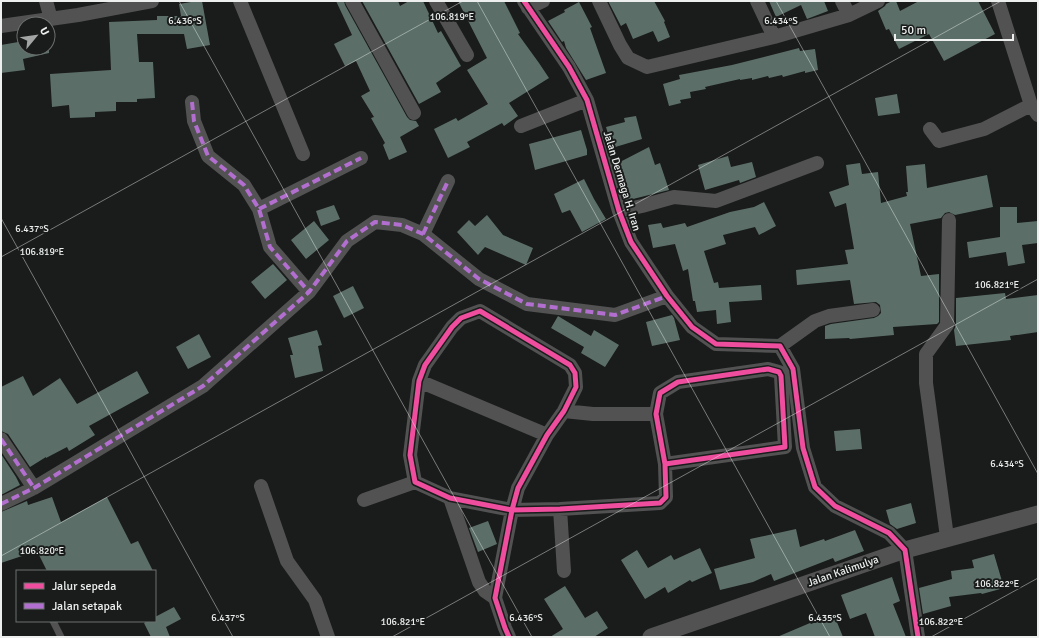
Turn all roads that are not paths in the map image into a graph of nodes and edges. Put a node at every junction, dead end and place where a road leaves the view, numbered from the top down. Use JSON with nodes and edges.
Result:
{"nodes":[{"id":1,"x":46,"y":1,"type":"edge"},
{"id":2,"x":152,"y":1,"type":"edge"},
{"id":3,"x":240,"y":1,"type":"edge"},
{"id":4,"x":352,"y":1,"type":"edge"},
{"id":5,"x":436,"y":1,"type":"edge"},
{"id":6,"x":543,"y":1,"type":"edge"},
{"id":7,"x":599,"y":1,"type":"edge"},
{"id":8,"x":757,"y":1,"type":"edge"},
{"id":9,"x":842,"y":1,"type":"edge"},
{"id":10,"x":878,"y":1,"type":"edge"},
{"id":11,"x":998,"y":1,"type":"edge"},
{"id":12,"x":526,"y":4,"type":"edge"},
{"id":13,"x":849,"y":15,"type":"junction"},
{"id":14,"x":50,"y":16,"type":"edge"},
{"id":15,"x":56,"y":18,"type":"edge"},
{"id":16,"x":16,"y":24,"type":"edge"},
{"id":17,"x":1,"y":26,"type":"edge"},
{"id":18,"x":774,"y":37,"type":"junction"},
{"id":19,"x":467,"y":55,"type":"dead end"},
{"id":20,"x":587,"y":100,"type":"junction"},
{"id":21,"x":192,"y":102,"type":"dead end"},
{"id":22,"x":1035,"y":110,"type":"edge"},
{"id":23,"x":414,"y":113,"type":"dead end"},
{"id":24,"x":521,"y":126,"type":"dead end"},
{"id":25,"x":930,"y":129,"type":"dead end"},
{"id":26,"x":303,"y":154,"type":"dead end"},
{"id":27,"x":361,"y":158,"type":"dead end"},
{"id":28,"x":817,"y":163,"type":"dead end"},
{"id":29,"x":448,"y":181,"type":"dead end"},
{"id":30,"x":259,"y":209,"type":"junction"},
{"id":31,"x":619,"y":211,"type":"junction"},
{"id":32,"x":949,"y":220,"type":"dead end"},
{"id":33,"x":423,"y":234,"type":"junction"},
{"id":34,"x":309,"y":292,"type":"junction"},
{"id":35,"x":667,"y":296,"type":"junction"},
{"id":36,"x":873,"y":310,"type":"dead end"},
{"id":37,"x":780,"y":346,"type":"junction"},
{"id":38,"x":419,"y":381,"type":"junction"},
{"id":39,"x":564,"y":411,"type":"junction"},
{"id":40,"x":656,"y":414,"type":"junction"},
{"id":41,"x":547,"y":436,"type":"junction"},
{"id":42,"x":1,"y":439,"type":"edge"},
{"id":43,"x":665,"y":464,"type":"junction"},
{"id":44,"x":415,"y":482,"type":"junction"},
{"id":45,"x":261,"y":486,"type":"dead end"},
{"id":46,"x":34,"y":488,"type":"junction"},
{"id":47,"x":450,"y":498,"type":"junction"},
{"id":48,"x":364,"y":500,"type":"dead end"},
{"id":49,"x":1,"y":504,"type":"edge"},
{"id":50,"x":512,"y":510,"type":"junction"},
{"id":51,"x":560,"y":510,"type":"junction"},
{"id":52,"x":1038,"y":514,"type":"edge"},
{"id":53,"x":947,"y":538,"type":"junction"},
{"id":54,"x":905,"y":550,"type":"junction"},
{"id":55,"x":564,"y":571,"type":"dead end"},
{"id":56,"x":495,"y":598,"type":"junction"},
{"id":57,"x":54,"y":622,"type":"edge"},
{"id":58,"x":61,"y":637,"type":"edge"},
{"id":59,"x":328,"y":637,"type":"edge"},
{"id":60,"x":509,"y":637,"type":"edge"},
{"id":61,"x":650,"y":637,"type":"edge"},
{"id":62,"x":918,"y":637,"type":"edge"}],
"edges":[{"from":1,"to":14,"type":"street"},
{"from":2,"to":15,"type":"street"},
{"from":3,"to":26,"type":"street"},
{"from":4,"to":23,"type":"street"},
{"from":5,"to":19,"type":"street"},
{"from":6,"to":12,"type":"street"},
{"from":7,"to":18,"type":"street"},
{"from":8,"to":18,"type":"street"},
{"from":9,"to":13,"type":"street"},
{"from":10,"to":13,"type":"street"},
{"from":11,"to":22,"type":"street"},
{"from":12,"to":20,"type":"street","name":"Jalan Dermaga H. Iran"},
{"from":13,"to":18,"type":"street"},
{"from":16,"to":17,"type":"street"},
{"from":20,"to":24,"type":"street"},
{"from":20,"to":31,"type":"street","name":"Jalan Dermaga H. Iran"},
{"from":21,"to":30,"type":"street"},
{"from":22,"to":25,"type":"street"},
{"from":27,"to":30,"type":"street"},
{"from":28,"to":31,"type":"street"},
{"from":29,"to":33,"type":"street"},
{"from":30,"to":34,"type":"street"},
{"from":31,"to":35,"type":"street","name":"Jalan Dermaga H. Iran"},
{"from":32,"to":53,"type":"street"},
{"from":33,"to":34,"type":"street"},
{"from":33,"to":35,"type":"street"},
{"from":34,"to":46,"type":"street"},
{"from":35,"to":37,"type":"street","name":"Jalan Dermaga H. Iran"},
{"from":36,"to":37,"type":"street"},
{"from":37,"to":54,"type":"street"},
{"from":38,"to":39,"type":"street"},
{"from":38,"to":41,"type":"street"},
{"from":38,"to":44,"type":"street"},
{"from":39,"to":40,"type":"street"},
{"from":39,"to":41,"type":"street"},
{"from":40,"to":43,"type":"street"},
{"from":40,"to":43,"type":"street"},
{"from":41,"to":50,"type":"street"},
{"from":42,"to":46,"type":"street"},
{"from":43,"to":51,"type":"street"},
{"from":44,"to":47,"type":"street"},
{"from":44,"to":48,"type":"street"},
{"from":45,"to":59,"type":"street"},
{"from":46,"to":49,"type":"street"},
{"from":47,"to":50,"type":"street"},
{"from":47,"to":56,"type":"street"},
{"from":50,"to":51,"type":"street"},
{"from":50,"to":56,"type":"street"},
{"from":51,"to":55,"type":"street"},
{"from":52,"to":53,"type":"street","name":"Jalan Kalimulya"},
{"from":53,"to":54,"type":"street","name":"Jalan Kalimulya"},
{"from":54,"to":61,"type":"street","name":"Jalan Kalimulya"},
{"from":54,"to":62,"type":"street"},
{"from":56,"to":60,"type":"street"},
{"from":57,"to":58,"type":"lane"}]}
